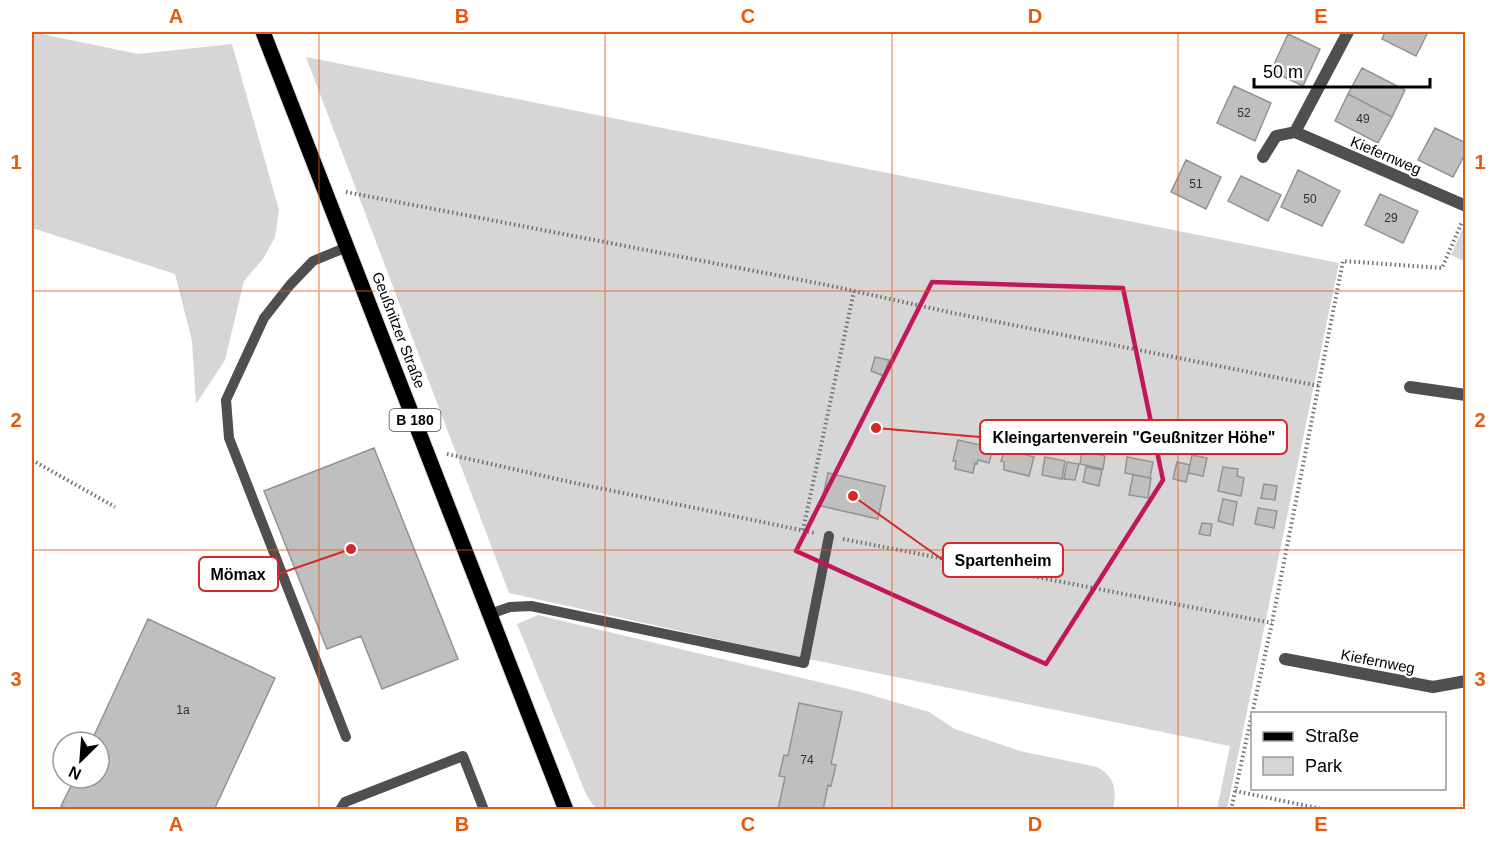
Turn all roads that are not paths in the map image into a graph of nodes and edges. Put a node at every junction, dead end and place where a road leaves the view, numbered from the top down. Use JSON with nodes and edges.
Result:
{"nodes":[{"id":1,"x":263,"y":32,"type":"edge"},
{"id":2,"x":1348,"y":32,"type":"edge"},
{"id":3,"x":1295,"y":132,"type":"junction"},
{"id":4,"x":1263,"y":157,"type":"dead end"},
{"id":5,"x":1466,"y":206,"type":"edge"},
{"id":6,"x":347,"y":246,"type":"junction"},
{"id":7,"x":1410,"y":387,"type":"dead end"},
{"id":8,"x":1466,"y":395,"type":"edge"},
{"id":9,"x":829,"y":536,"type":"road end"},
{"id":10,"x":490,"y":614,"type":"junction"},
{"id":11,"x":1285,"y":659,"type":"dead end"},
{"id":12,"x":1466,"y":681,"type":"edge"},
{"id":13,"x":346,"y":737,"type":"dead end"},
{"id":14,"x":340,"y":810,"type":"edge"},
{"id":15,"x":484,"y":810,"type":"edge"},
{"id":16,"x":566,"y":810,"type":"edge"}],
"edges":[{"from":1,"to":6,"type":"main road","name":"Geußnitzer Straße","number":"B 180"},
{"from":2,"to":3,"type":"street"},
{"from":3,"to":4,"type":"street"},
{"from":3,"to":5,"type":"street","name":"Kiefernweg"},
{"from":6,"to":10,"type":"main road","name":"Geußnitzer Straße","number":"B 180"},
{"from":6,"to":13,"type":"lane"},
{"from":7,"to":8,"type":"street"},
{"from":9,"to":10,"type":"lane"},
{"from":10,"to":16,"type":"main road","name":"Geußnitzer Straße","number":"B 180"},
{"from":11,"to":12,"type":"street","name":"Kiefernweg"},
{"from":14,"to":15,"type":"lane"}]}
